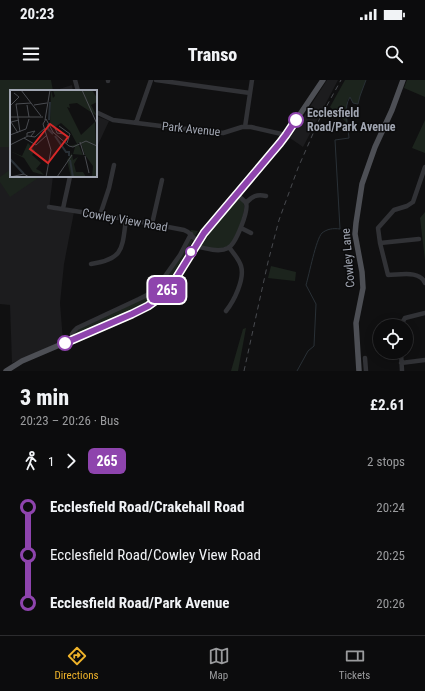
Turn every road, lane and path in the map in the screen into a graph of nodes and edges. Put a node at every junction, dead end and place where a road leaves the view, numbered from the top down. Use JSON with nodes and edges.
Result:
{"nodes":[{"id":1,"x":74,"y":80,"type":"edge"},
{"id":2,"x":151,"y":80,"type":"edge"},
{"id":3,"x":156,"y":80,"type":"edge"},
{"id":4,"x":252,"y":80,"type":"edge"},
{"id":5,"x":323,"y":80,"type":"edge"},
{"id":6,"x":404,"y":80,"type":"edge"},
{"id":7,"x":78,"y":90,"type":"edge"},
{"id":8,"x":250,"y":93,"type":"junction"},
{"id":9,"x":97,"y":112,"type":"edge"},
{"id":10,"x":136,"y":123,"type":"junction"},
{"id":11,"x":246,"y":127,"type":"junction"},
{"id":12,"x":286,"y":135,"type":"junction"},
{"id":13,"x":114,"y":165,"type":"dead end"},
{"id":14,"x":425,"y":168,"type":"edge"},
{"id":15,"x":424,"y":176,"type":"edge"},
{"id":16,"x":70,"y":177,"type":"edge"},
{"id":17,"x":162,"y":180,"type":"dead end"},
{"id":18,"x":237,"y":194,"type":"junction"},
{"id":19,"x":266,"y":196,"type":"dead end"},
{"id":20,"x":246,"y":203,"type":"junction"},
{"id":21,"x":49,"y":207,"type":"dead end"},
{"id":22,"x":63,"y":209,"type":"junction"},
{"id":23,"x":100,"y":215,"type":"junction"},
{"id":24,"x":126,"y":219,"type":"junction"},
{"id":25,"x":152,"y":224,"type":"junction"},
{"id":26,"x":241,"y":228,"type":"junction"},
{"id":27,"x":252,"y":233,"type":"dead end"},
{"id":28,"x":191,"y":234,"type":"junction"},
{"id":29,"x":419,"y":239,"type":"dead end"},
{"id":30,"x":380,"y":243,"type":"junction"},
{"id":31,"x":196,"y":244,"type":"junction"},
{"id":32,"x":229,"y":247,"type":"junction"},
{"id":33,"x":91,"y":264,"type":"dead end"},
{"id":34,"x":425,"y":283,"type":"edge"},
{"id":35,"x":226,"y":311,"type":"dead end"},
{"id":36,"x":425,"y":313,"type":"edge"},
{"id":37,"x":404,"y":319,"type":"edge"},
{"id":38,"x":74,"y":339,"type":"junction"},
{"id":39,"x":365,"y":358,"type":"dead end"},
{"id":40,"x":401,"y":359,"type":"edge"},
{"id":41,"x":425,"y":360,"type":"edge"},
{"id":42,"x":401,"y":363,"type":"junction"},
{"id":43,"x":6,"y":371,"type":"edge"},
{"id":44,"x":359,"y":371,"type":"edge"},
{"id":45,"x":366,"y":371,"type":"edge"},
{"id":46,"x":402,"y":371,"type":"edge"}],
"edges":[{"from":1,"to":7,"type":"street"},
{"from":2,"to":10,"type":"street"},
{"from":3,"to":8,"type":"street"},
{"from":4,"to":8,"type":"street"},
{"from":5,"to":12,"type":"main road"},
{"from":6,"to":44,"type":"main road","name":"Cowley Lane"},
{"from":8,"to":11,"type":"street"},
{"from":9,"to":10,"type":"street","name":"Park Avenue"},
{"from":10,"to":11,"type":"street","name":"Park Avenue"},
{"from":11,"to":12,"type":"street","name":"Park Avenue"},
{"from":12,"to":18,"type":"main road"},
{"from":13,"to":23,"type":"street"},
{"from":14,"to":15,"type":"street"},
{"from":15,"to":30,"type":"street"},
{"from":16,"to":22,"type":"street"},
{"from":17,"to":25,"type":"street"},
{"from":18,"to":20,"type":"street"},
{"from":18,"to":31,"type":"main road"},
{"from":19,"to":20,"type":"street"},
{"from":20,"to":26,"type":"street"},
{"from":21,"to":22,"type":"street","name":"Cowley View Road"},
{"from":22,"to":23,"type":"street","name":"Cowley View Road"},
{"from":23,"to":24,"type":"street","name":"Cowley View Road"},
{"from":24,"to":25,"type":"street","name":"Cowley View Road"},
{"from":24,"to":33,"type":"street"},
{"from":25,"to":28,"type":"street","name":"Cowley View Road"},
{"from":26,"to":27,"type":"street"},
{"from":26,"to":32,"type":"street"},
{"from":28,"to":31,"type":"street"},
{"from":28,"to":38,"type":"street"},
{"from":29,"to":30,"type":"street"},
{"from":30,"to":34,"type":"street"},
{"from":31,"to":32,"type":"street"},
{"from":31,"to":38,"type":"main road"},
{"from":32,"to":35,"type":"street"},
{"from":36,"to":37,"type":"street"},
{"from":38,"to":43,"type":"main road"},
{"from":39,"to":45,"type":"street"},
{"from":40,"to":42,"type":"street"},
{"from":41,"to":42,"type":"street"},
{"from":42,"to":46,"type":"street"}]}
